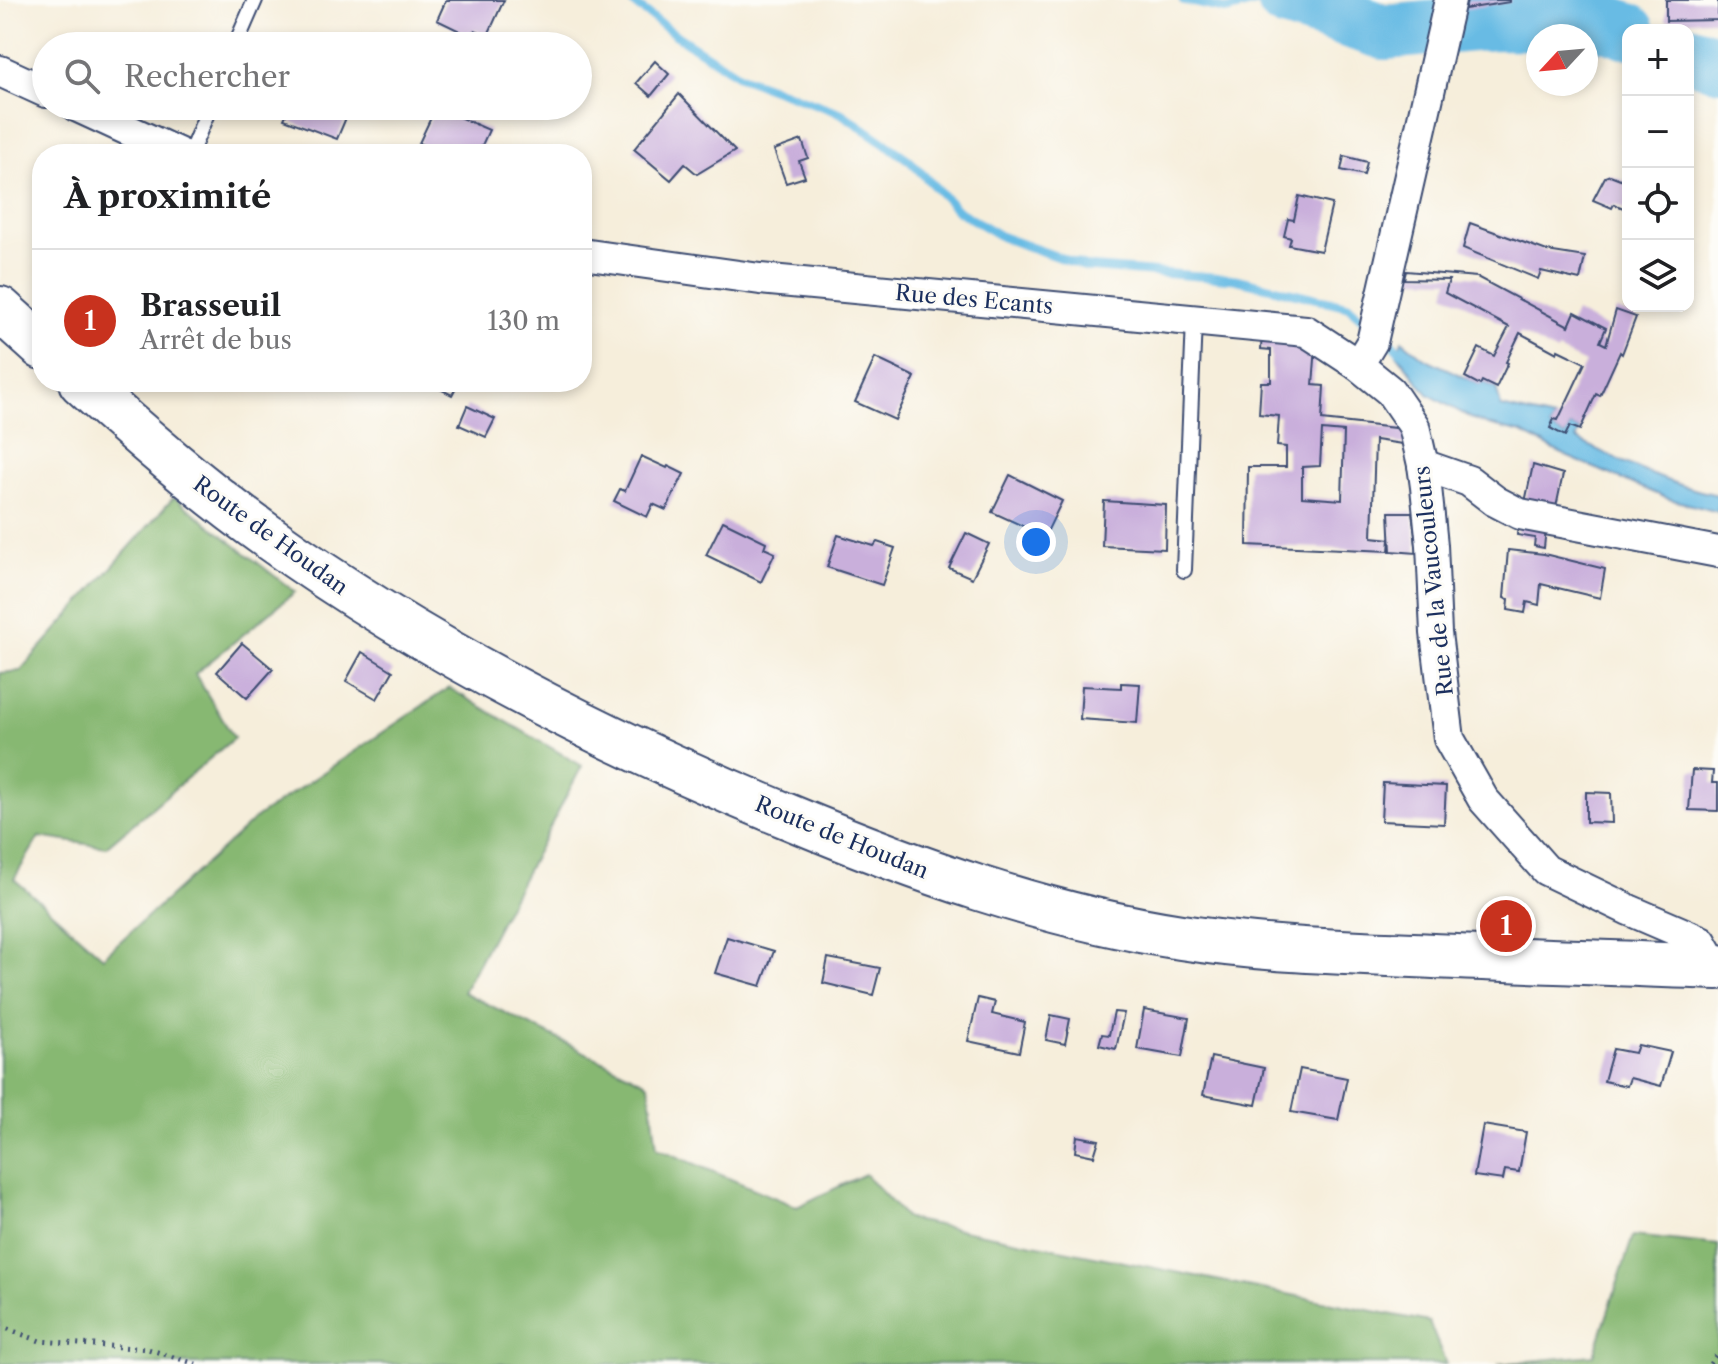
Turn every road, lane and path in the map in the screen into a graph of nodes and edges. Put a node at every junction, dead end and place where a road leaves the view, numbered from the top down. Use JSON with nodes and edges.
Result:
{"nodes":[{"id":1,"x":255,"y":0,"type":"edge"},
{"id":2,"x":1450,"y":0,"type":"edge"},
{"id":3,"x":241,"y":32,"type":"edge"},
{"id":4,"x":0,"y":71,"type":"edge"},
{"id":5,"x":32,"y":86,"type":"edge"},
{"id":6,"x":106,"y":120,"type":"edge"},
{"id":7,"x":204,"y":120,"type":"edge"},
{"id":8,"x":158,"y":144,"type":"edge"},
{"id":9,"x":194,"y":144,"type":"edge"},
{"id":10,"x":592,"y":255,"type":"edge"},
{"id":11,"x":0,"y":309,"type":"edge"},
{"id":12,"x":1194,"y":320,"type":"junction"},
{"id":13,"x":32,"y":338,"type":"edge"},
{"id":14,"x":1365,"y":353,"type":"junction"},
{"id":15,"x":92,"y":392,"type":"edge"},
{"id":16,"x":1423,"y":465,"type":"junction"},
{"id":17,"x":1718,"y":552,"type":"edge"},
{"id":18,"x":1184,"y":570,"type":"dead end"},
{"id":19,"x":1717,"y":967,"type":"edge"},
{"id":20,"x":0,"y":1326,"type":"edge"},
{"id":21,"x":1718,"y":1353,"type":"edge"},
{"id":22,"x":196,"y":1364,"type":"edge"},
{"id":23,"x":1710,"y":1364,"type":"edge"}],
"edges":[{"from":1,"to":3,"type":"lane"},
{"from":2,"to":14,"type":"street"},
{"from":4,"to":5,"type":"street"},
{"from":6,"to":8,"type":"street"},
{"from":7,"to":9,"type":"lane"},
{"from":10,"to":12,"type":"street","name":"Rue des Ecants"},
{"from":11,"to":13,"type":"main road"},
{"from":12,"to":14,"type":"street","name":"Rue des Ecants"},
{"from":12,"to":18,"type":"lane"},
{"from":14,"to":16,"type":"street","name":"Rue de la Vaucouleurs"},
{"from":15,"to":19,"type":"main road","name":"Route de Houdan"},
{"from":16,"to":17,"type":"street"},
{"from":16,"to":19,"type":"street","name":"Rue de la Vaucouleurs"},
{"from":20,"to":22,"type":"path"},
{"from":21,"to":23,"type":"path"}]}
